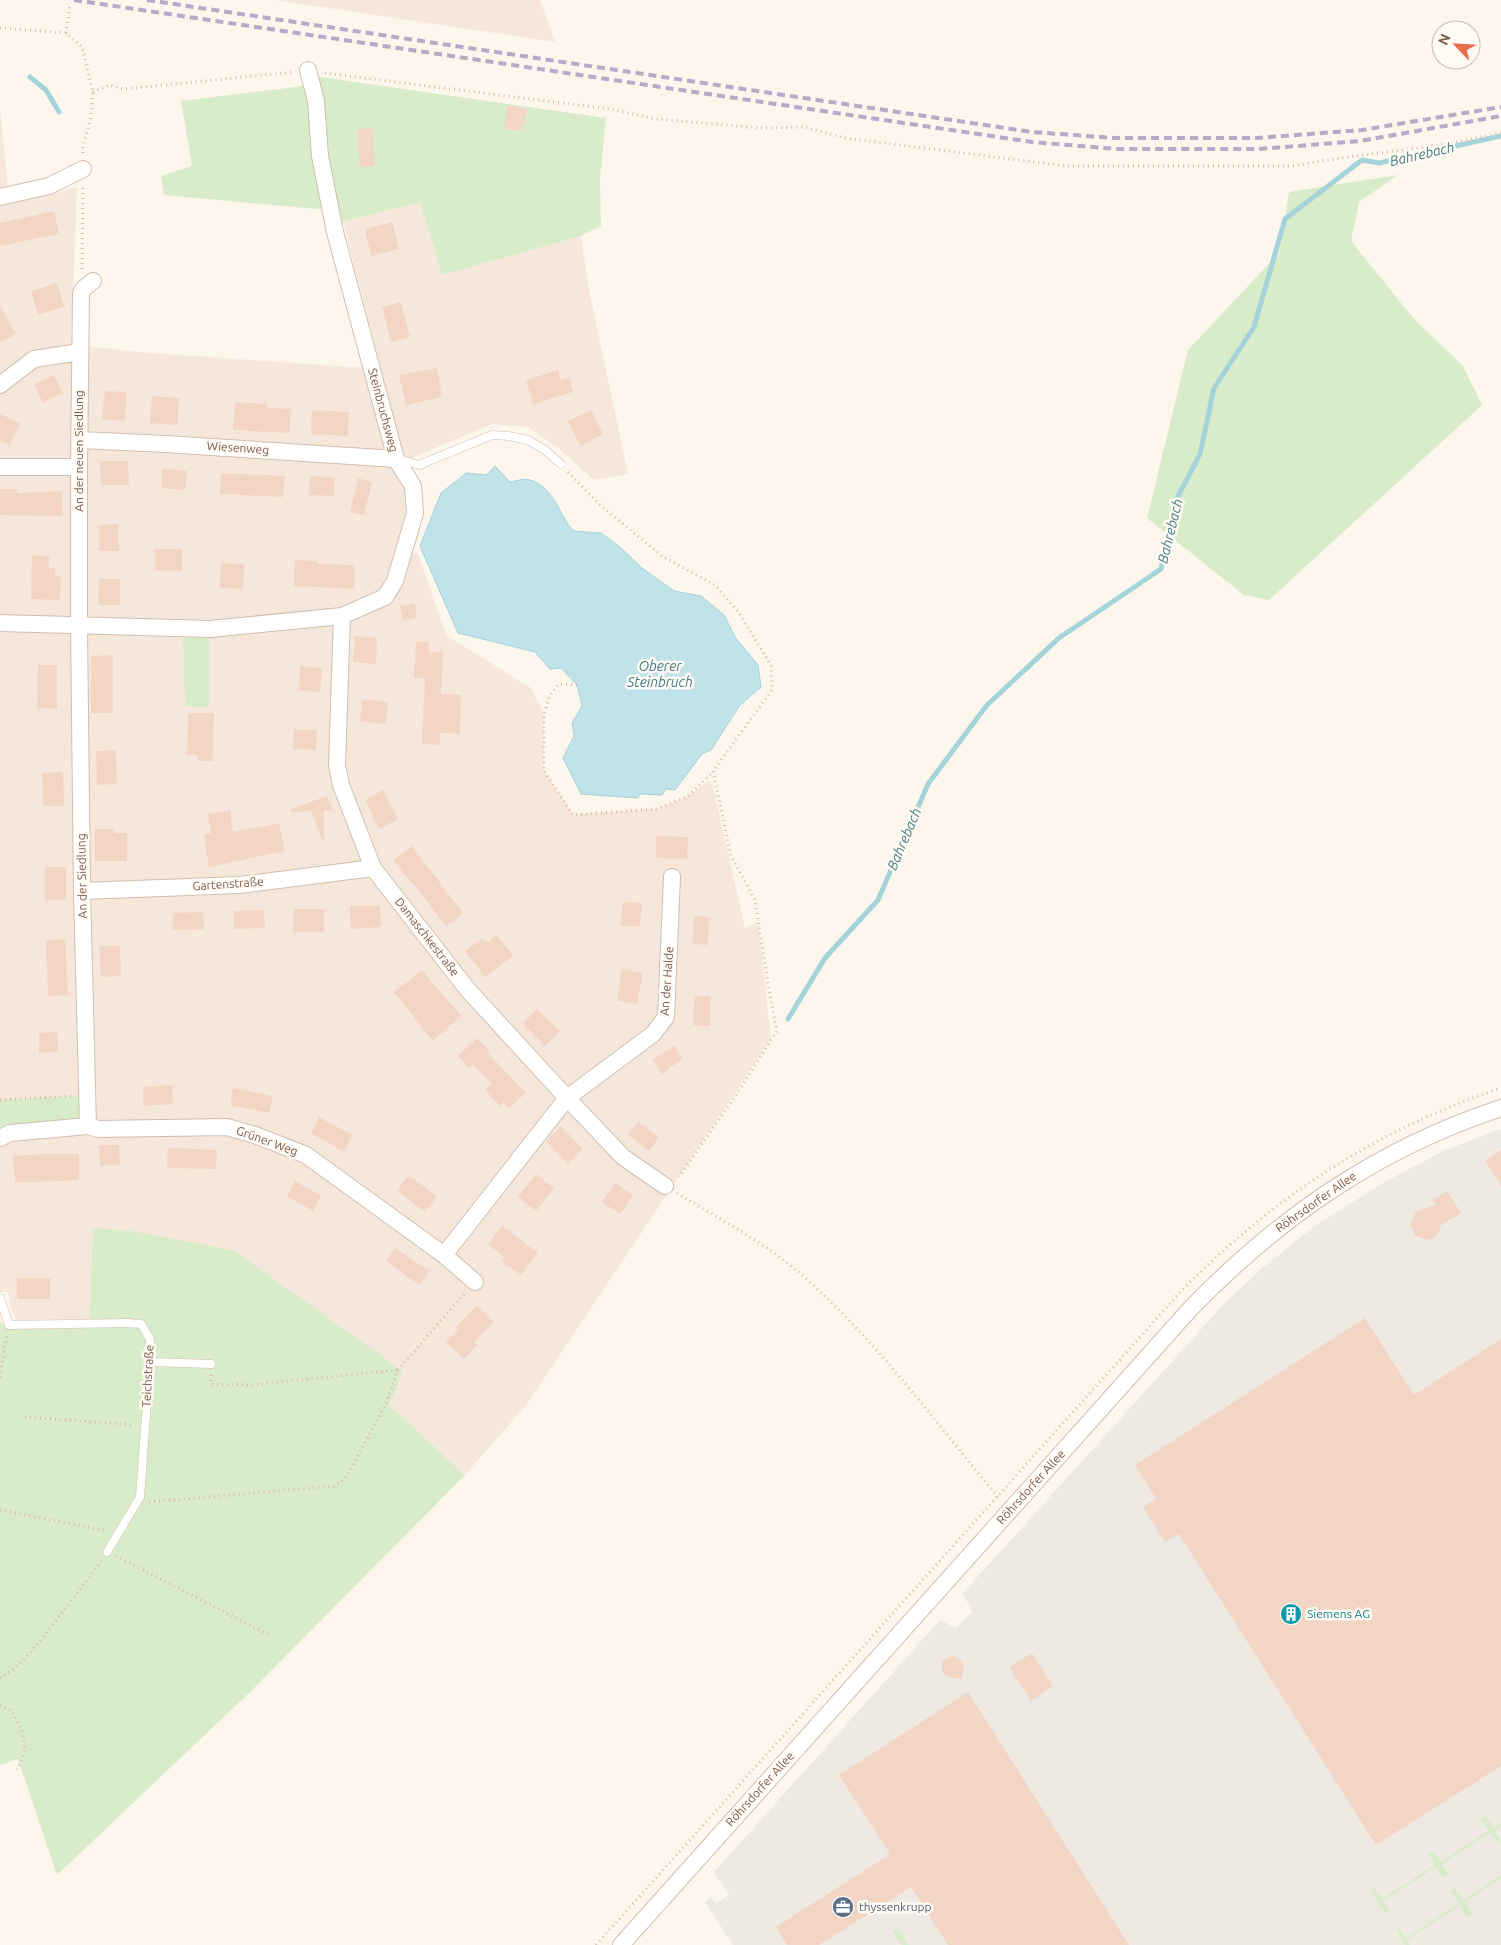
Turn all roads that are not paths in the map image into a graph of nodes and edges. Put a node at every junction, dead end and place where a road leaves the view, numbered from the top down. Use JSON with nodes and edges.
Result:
{"nodes":[{"id":1,"x":308,"y":70,"type":"road end"},
{"id":2,"x":83,"y":169,"type":"road end"},
{"id":3,"x":0,"y":197,"type":"edge"},
{"id":4,"x":88,"y":285,"type":"road end"},
{"id":5,"x":80,"y":352,"type":"junction"},
{"id":6,"x":0,"y":385,"type":"edge"},
{"id":7,"x":80,"y":440,"type":"junction"},
{"id":8,"x":396,"y":459,"type":"junction"},
{"id":9,"x":561,"y":464,"type":"road end"},
{"id":10,"x":0,"y":467,"type":"edge"},
{"id":11,"x":79,"y":467,"type":"junction"},
{"id":12,"x":342,"y":616,"type":"junction"},
{"id":13,"x":0,"y":623,"type":"edge"},
{"id":14,"x":79,"y":625,"type":"junction"},
{"id":15,"x":373,"y":868,"type":"junction"},
{"id":16,"x":672,"y":877,"type":"dead end"},
{"id":17,"x":82,"y":891,"type":"junction"},
{"id":18,"x":567,"y":1098,"type":"junction"},
{"id":19,"x":1501,"y":1108,"type":"edge"},
{"id":20,"x":88,"y":1126,"type":"junction"},
{"id":21,"x":0,"y":1138,"type":"edge"},
{"id":22,"x":668,"y":1188,"type":"road end"},
{"id":23,"x":444,"y":1255,"type":"junction"},
{"id":24,"x":475,"y":1282,"type":"road end"},
{"id":25,"x":0,"y":1298,"type":"edge"},
{"id":26,"x":150,"y":1362,"type":"junction"},
{"id":27,"x":212,"y":1364,"type":"road end"},
{"id":28,"x":107,"y":1552,"type":"road end"},
{"id":29,"x":622,"y":1945,"type":"edge"}],
"edges":[{"from":1,"to":8,"type":"street","name":"Steinbruchsweg"},
{"from":2,"to":3,"type":"street"},
{"from":4,"to":5,"type":"street","name":"An der neuen Siedlung"},
{"from":5,"to":6,"type":"street"},
{"from":5,"to":7,"type":"street","name":"An der neuen Siedlung"},
{"from":7,"to":8,"type":"street","name":"Wiesenweg"},
{"from":7,"to":11,"type":"street","name":"An der neuen Siedlung"},
{"from":8,"to":9,"type":"lane"},
{"from":8,"to":12,"type":"street","name":"Steinbruchsweg"},
{"from":10,"to":11,"type":"street"},
{"from":11,"to":14,"type":"street","name":"An der neuen Siedlung"},
{"from":12,"to":14,"type":"street","name":"Steinbruchsweg"},
{"from":12,"to":15,"type":"street","name":"Damaschkestraße"},
{"from":13,"to":14,"type":"street","name":"Steinbruchsweg"},
{"from":14,"to":17,"type":"street","name":"An der Siedlung"},
{"from":15,"to":17,"type":"street","name":"Gartenstraße"},
{"from":15,"to":18,"type":"street","name":"Damaschkestraße"},
{"from":16,"to":18,"type":"street","name":"An der Halde"},
{"from":17,"to":20,"type":"street","name":"An der Siedlung"},
{"from":18,"to":22,"type":"street","name":"Damaschkestraße"},
{"from":18,"to":23,"type":"street"},
{"from":19,"to":29,"type":"street","name":"Röhrsdorfer Allee"},
{"from":20,"to":21,"type":"street","name":"Grüner Weg"},
{"from":20,"to":23,"type":"street","name":"Grüner Weg"},
{"from":23,"to":24,"type":"street","name":"Grüner Weg"},
{"from":25,"to":26,"type":"lane","name":"Teichstraße"},
{"from":26,"to":27,"type":"lane"},
{"from":26,"to":28,"type":"lane","name":"Teichstraße"}]}
